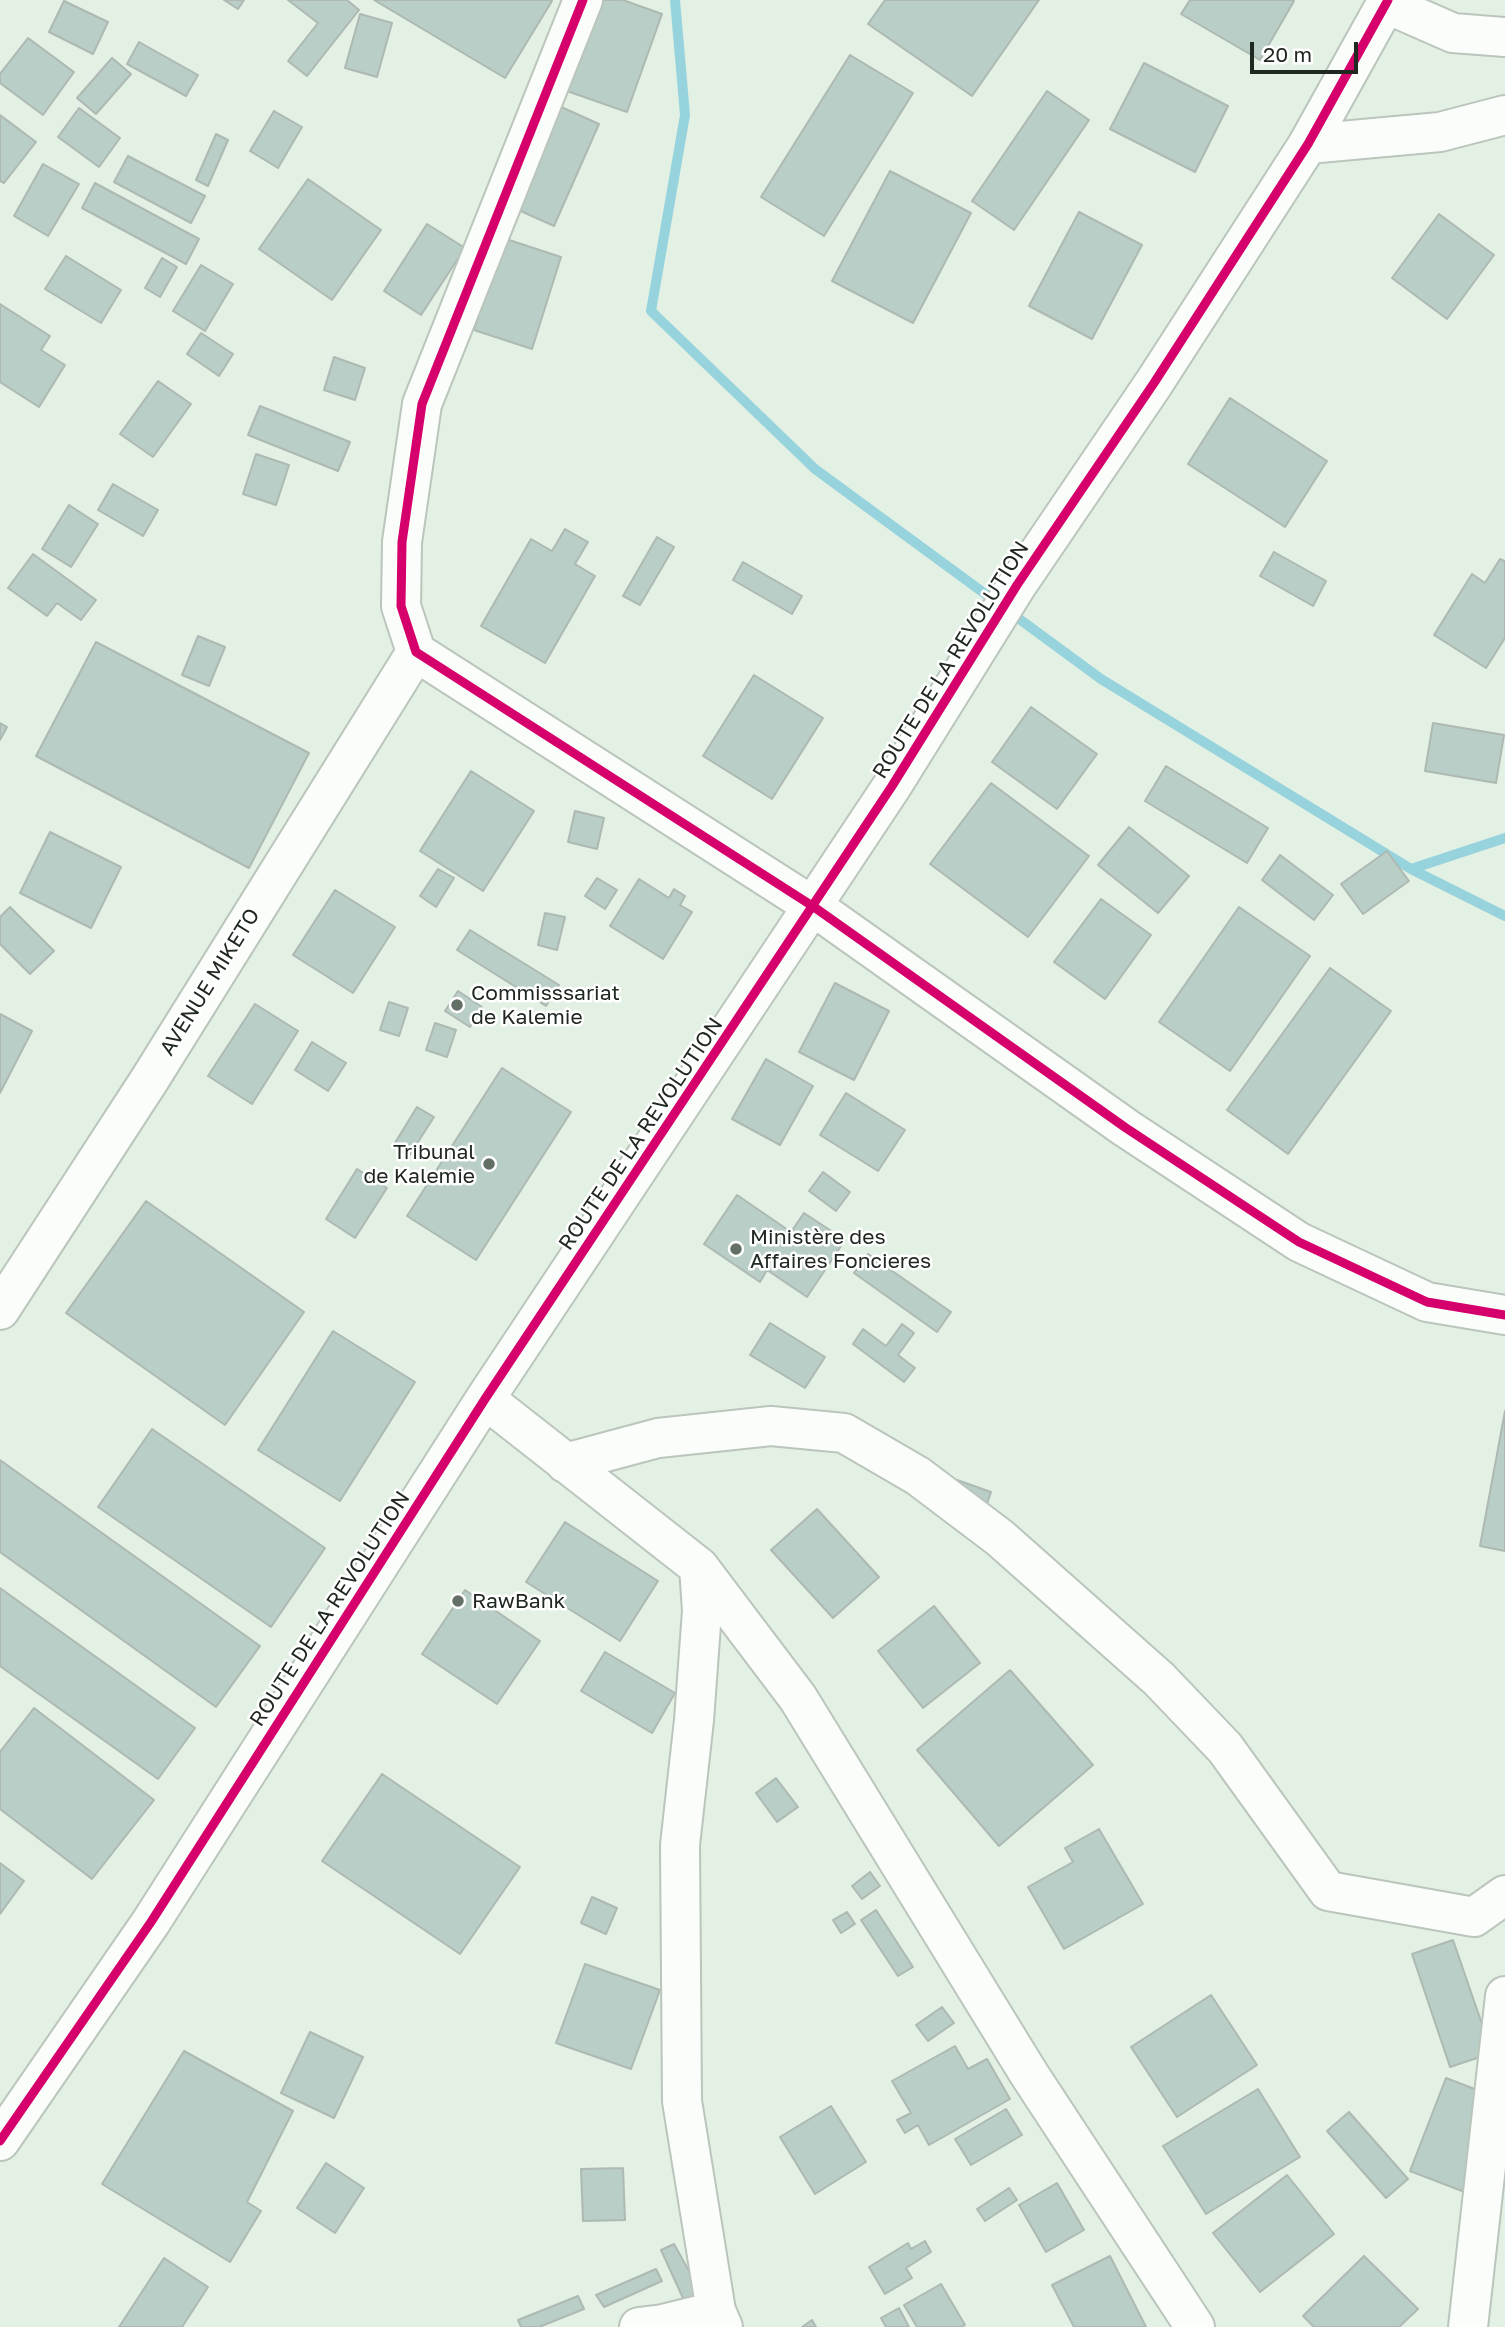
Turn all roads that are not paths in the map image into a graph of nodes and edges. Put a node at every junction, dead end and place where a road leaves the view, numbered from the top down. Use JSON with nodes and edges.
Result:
{"nodes":[{"id":1,"x":583,"y":0,"type":"edge"},
{"id":2,"x":1390,"y":1,"type":"edge"},
{"id":3,"x":1505,"y":37,"type":"edge"},
{"id":4,"x":1505,"y":115,"type":"edge"},
{"id":5,"x":1308,"y":144,"type":"junction"},
{"id":6,"x":416,"y":652,"type":"junction"},
{"id":7,"x":814,"y":907,"type":"junction"},
{"id":8,"x":0,"y":1310,"type":"edge"},
{"id":9,"x":1505,"y":1315,"type":"edge"},
{"id":10,"x":485,"y":1399,"type":"junction"},
{"id":11,"x":565,"y":1463,"type":"junction"},
{"id":12,"x":699,"y":1567,"type":"junction"},
{"id":13,"x":1505,"y":1895,"type":"edge"},
{"id":14,"x":1505,"y":1996,"type":"edge"},
{"id":15,"x":0,"y":2141,"type":"edge"},
{"id":16,"x":720,"y":2319,"type":"edge"},
{"id":17,"x":639,"y":2327,"type":"edge"},
{"id":18,"x":1195,"y":2327,"type":"edge"},
{"id":19,"x":1468,"y":2327,"type":"edge"}],
"edges":[{"from":1,"to":6,"type":"street"},
{"from":2,"to":3,"type":"street"},
{"from":2,"to":5,"type":"street","name":"ROUTE DE LA REVOLUTION"},
{"from":4,"to":5,"type":"street"},
{"from":5,"to":7,"type":"street","name":"ROUTE DE LA REVOLUTION"},
{"from":6,"to":7,"type":"street"},
{"from":6,"to":8,"type":"street","name":"AVENUE MIKETO"},
{"from":7,"to":9,"type":"street"},
{"from":7,"to":10,"type":"street","name":"ROUTE DE LA REVOLUTION"},
{"from":10,"to":11,"type":"street"},
{"from":10,"to":15,"type":"street","name":"ROUTE DE LA REVOLUTION"},
{"from":11,"to":12,"type":"street"},
{"from":11,"to":13,"type":"street"},
{"from":12,"to":16,"type":"street"},
{"from":12,"to":18,"type":"street"},
{"from":14,"to":19,"type":"street"},
{"from":16,"to":17,"type":"street"}]}
